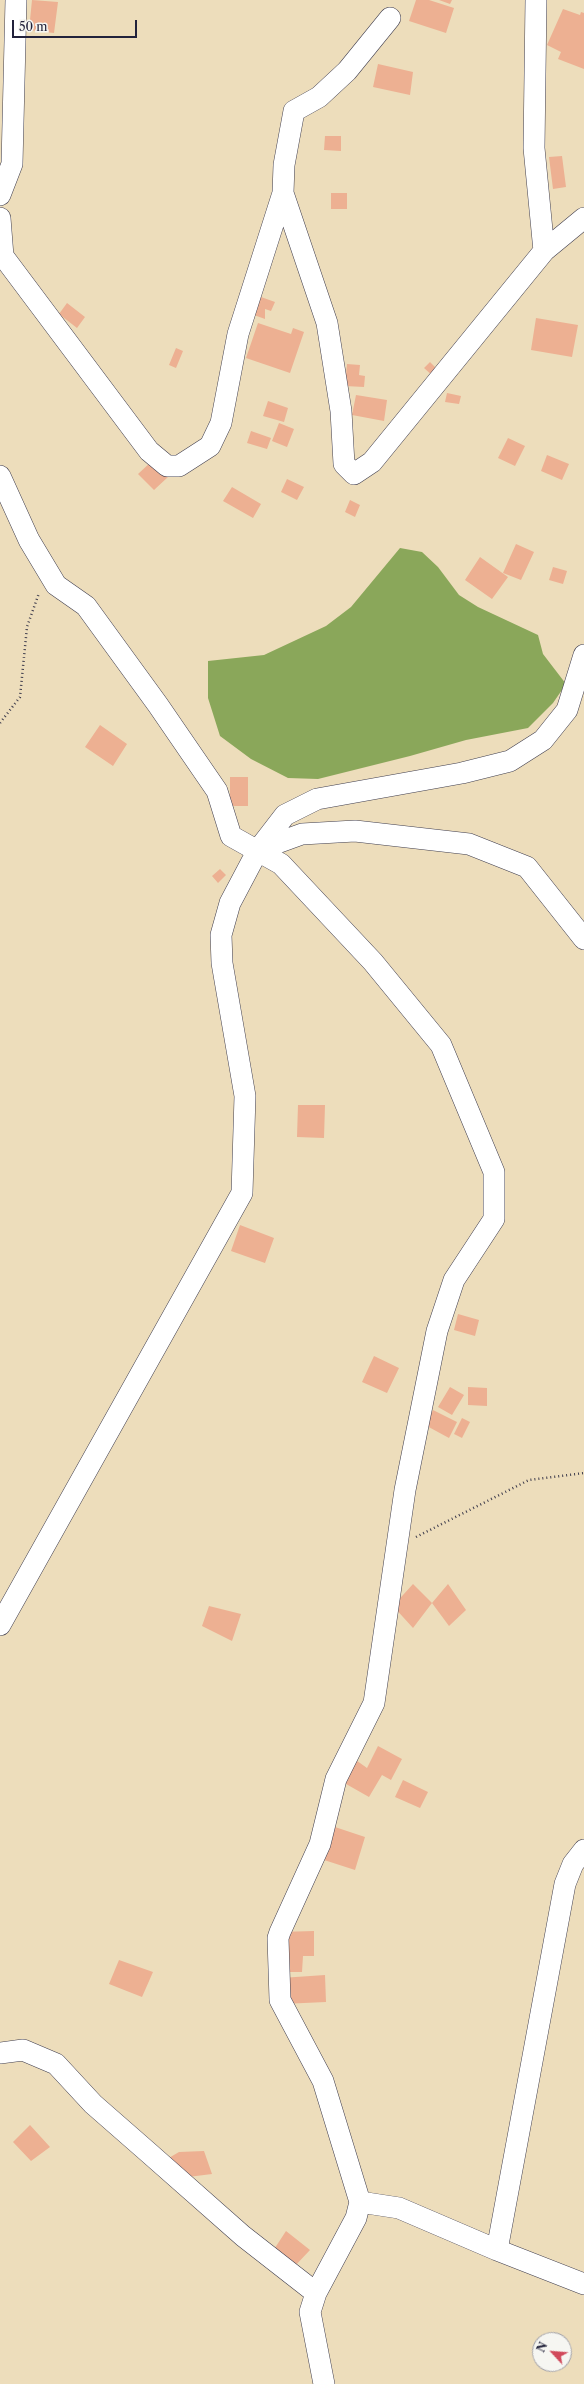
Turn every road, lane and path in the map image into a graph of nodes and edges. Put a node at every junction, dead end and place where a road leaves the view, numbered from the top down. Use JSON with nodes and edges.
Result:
{"nodes":[{"id":1,"x":16,"y":0,"type":"edge"},
{"id":2,"x":536,"y":0,"type":"edge"},
{"id":3,"x":390,"y":18,"type":"dead end"},
{"id":4,"x":283,"y":193,"type":"junction"},
{"id":5,"x":0,"y":195,"type":"edge"},
{"id":6,"x":0,"y":218,"type":"edge"},
{"id":7,"x":584,"y":218,"type":"edge"},
{"id":8,"x":544,"y":251,"type":"junction"},
{"id":9,"x":0,"y":476,"type":"edge"},
{"id":10,"x":47,"y":570,"type":"junction"},
{"id":11,"x":584,"y":655,"type":"edge"},
{"id":12,"x":0,"y":723,"type":"edge"},
{"id":13,"x":258,"y":850,"type":"junction"},
{"id":14,"x":584,"y":939,"type":"edge"},
{"id":15,"x":584,"y":1473,"type":"edge"},
{"id":16,"x":396,"y":1547,"type":"junction"},
{"id":17,"x":0,"y":1625,"type":"edge"},
{"id":18,"x":584,"y":1850,"type":"edge"},
{"id":19,"x":0,"y":2053,"type":"edge"},
{"id":20,"x":360,"y":2202,"type":"junction"},
{"id":21,"x":497,"y":2250,"type":"junction"},
{"id":22,"x":584,"y":2284,"type":"edge"},
{"id":23,"x":316,"y":2293,"type":"junction"},
{"id":24,"x":324,"y":2384,"type":"edge"}],
"edges":[{"from":1,"to":5,"type":"street"},
{"from":2,"to":8,"type":"street"},
{"from":3,"to":4,"type":"street"},
{"from":4,"to":6,"type":"street"},
{"from":4,"to":8,"type":"street"},
{"from":7,"to":8,"type":"street"},
{"from":9,"to":10,"type":"street"},
{"from":10,"to":12,"type":"path"},
{"from":10,"to":13,"type":"street"},
{"from":11,"to":13,"type":"street"},
{"from":13,"to":14,"type":"street"},
{"from":13,"to":16,"type":"street"},
{"from":13,"to":17,"type":"street"},
{"from":15,"to":16,"type":"path"},
{"from":16,"to":20,"type":"street"},
{"from":18,"to":21,"type":"street"},
{"from":19,"to":23,"type":"street"},
{"from":20,"to":21,"type":"street"},
{"from":20,"to":23,"type":"street"},
{"from":21,"to":22,"type":"street"},
{"from":23,"to":24,"type":"street"}]}
